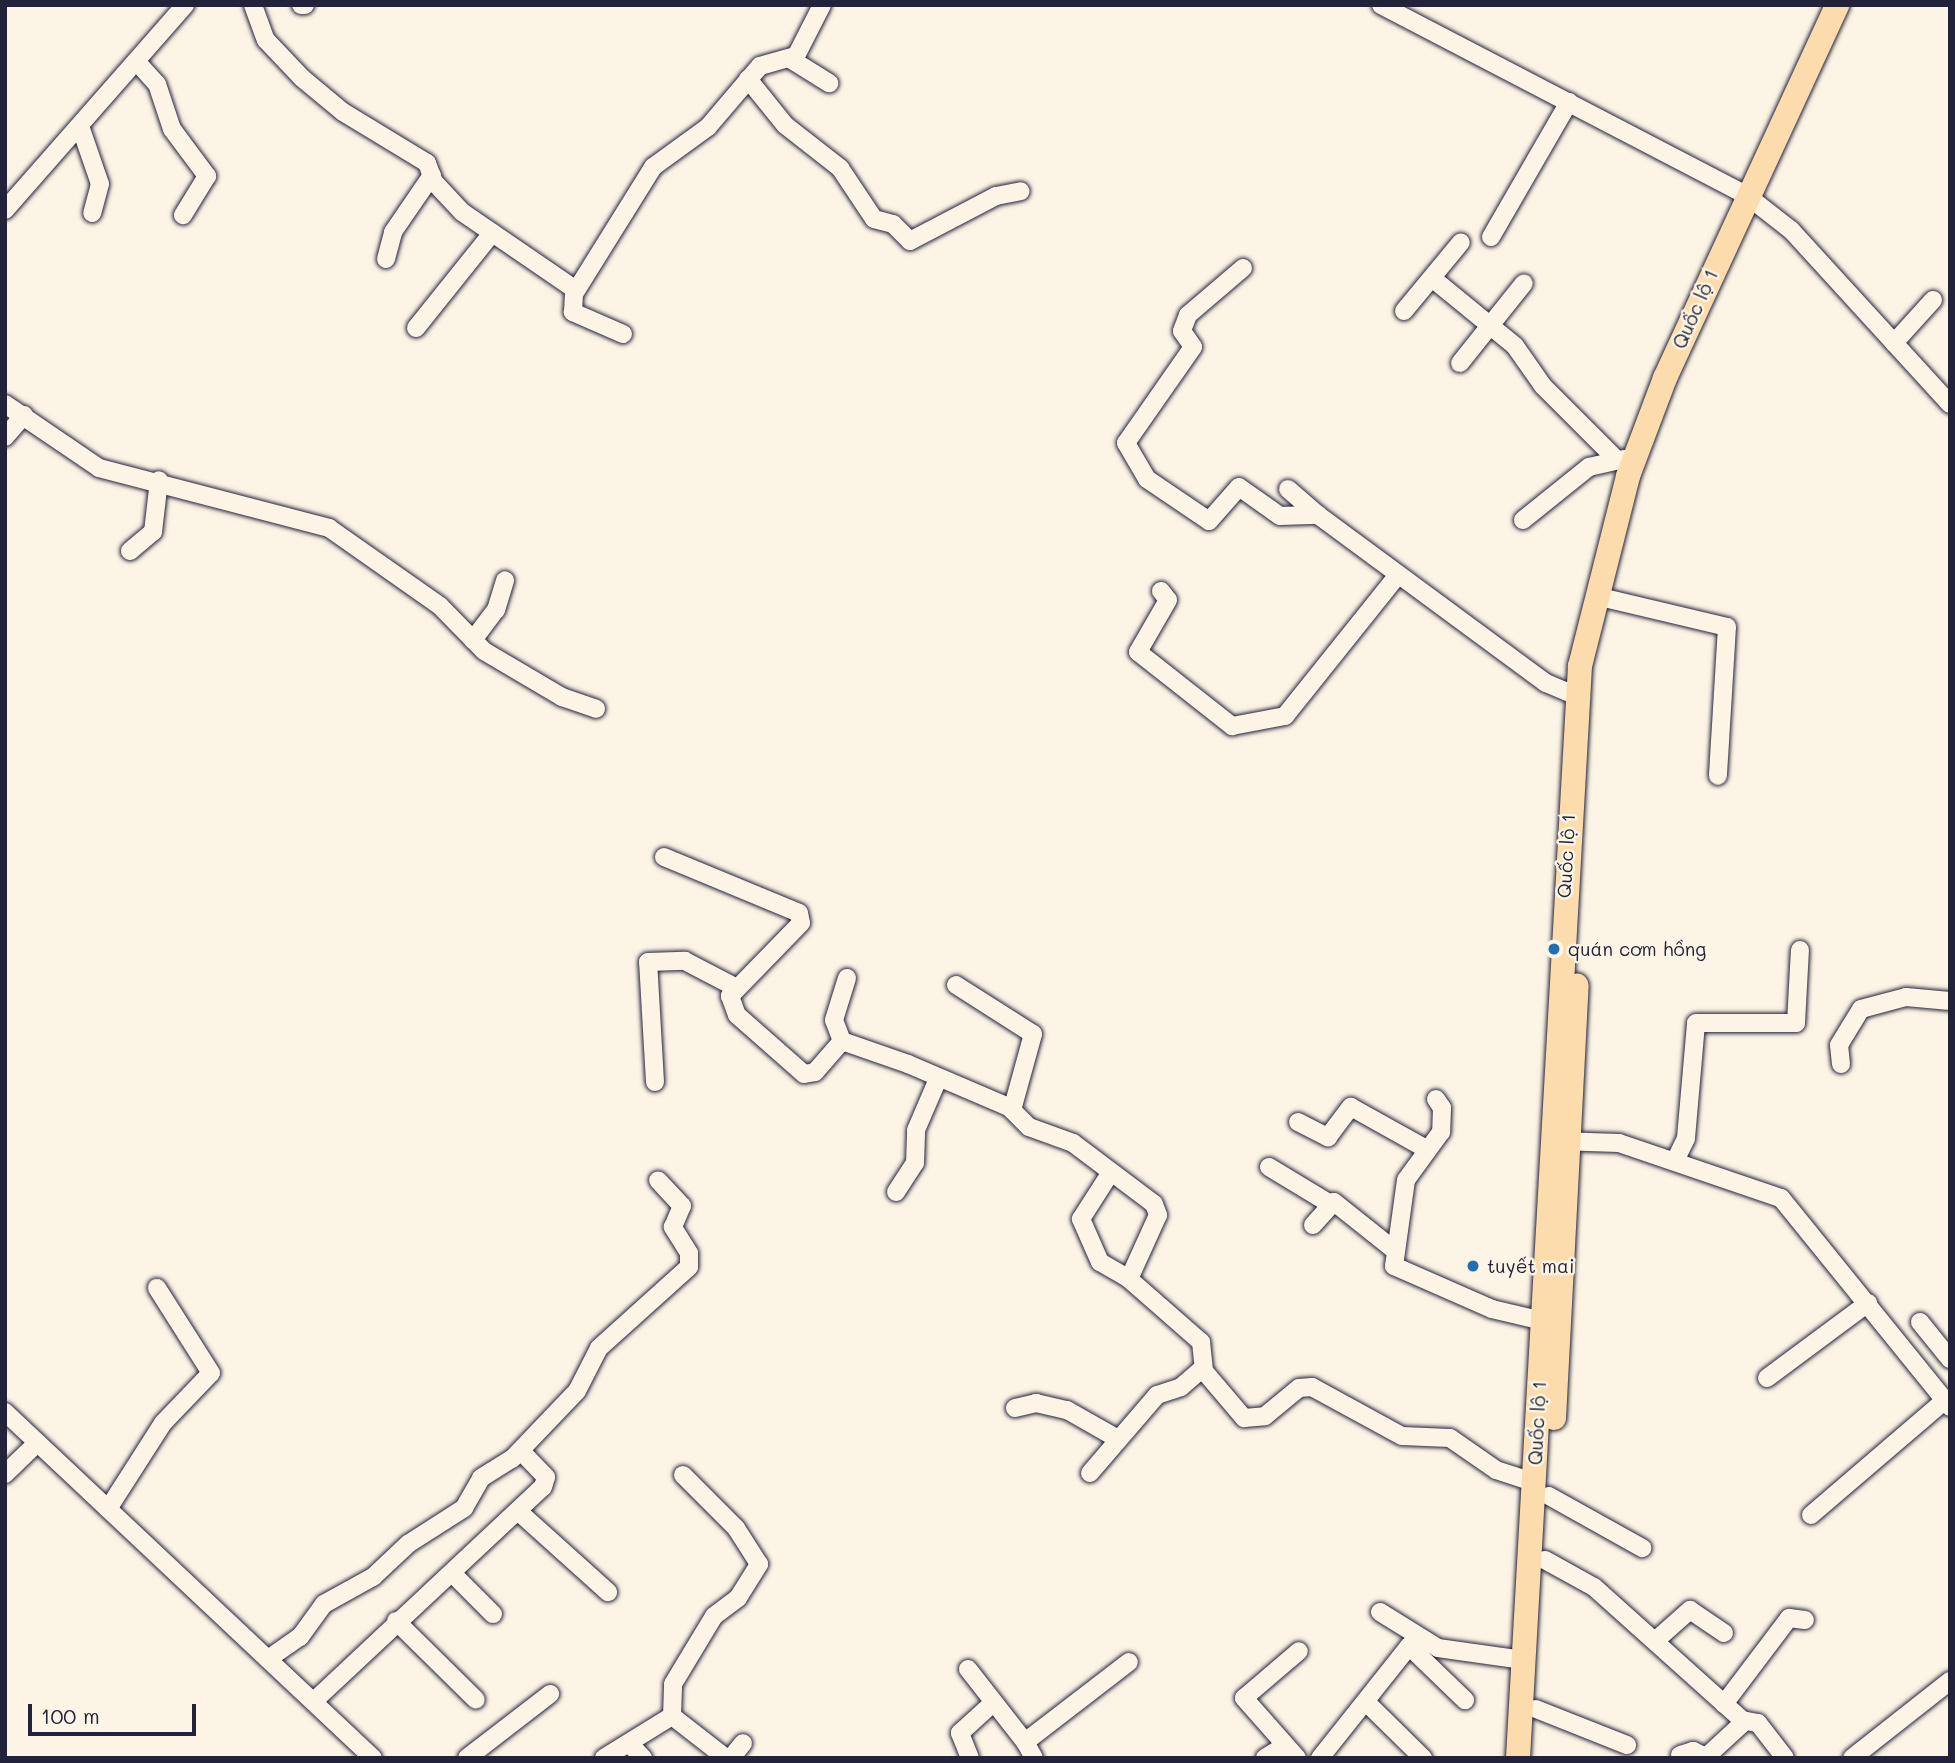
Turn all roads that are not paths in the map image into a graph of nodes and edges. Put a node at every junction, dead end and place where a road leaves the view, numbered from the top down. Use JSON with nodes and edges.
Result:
{"nodes":[{"id":1,"x":253,"y":5,"type":"edge"},
{"id":2,"x":822,"y":5,"type":"edge"},
{"id":3,"x":1381,"y":5,"type":"edge"},
{"id":4,"x":1837,"y":5,"type":"edge"},
{"id":5,"x":1851,"y":5,"type":"edge"},
{"id":6,"x":175,"y":9,"type":"edge"},
{"id":7,"x":792,"y":60,"type":"junction"},
{"id":8,"x":136,"y":61,"type":"junction"},
{"id":9,"x":748,"y":79,"type":"junction"},
{"id":10,"x":829,"y":83,"type":"dead end"},
{"id":11,"x":1569,"y":102,"type":"junction"},
{"id":12,"x":79,"y":126,"type":"junction"},
{"id":13,"x":432,"y":175,"type":"junction"},
{"id":14,"x":1021,"y":191,"type":"dead end"},
{"id":15,"x":1752,"y":200,"type":"junction"},
{"id":16,"x":5,"y":209,"type":"edge"},
{"id":17,"x":92,"y":213,"type":"dead end"},
{"id":18,"x":183,"y":215,"type":"dead end"},
{"id":19,"x":492,"y":233,"type":"junction"},
{"id":20,"x":1490,"y":237,"type":"dead end"},
{"id":21,"x":1461,"y":242,"type":"dead end"},
{"id":22,"x":386,"y":259,"type":"dead end"},
{"id":23,"x":1243,"y":268,"type":"dead end"},
{"id":24,"x":1432,"y":278,"type":"junction"},
{"id":25,"x":1524,"y":283,"type":"dead end"},
{"id":26,"x":576,"y":290,"type":"junction"},
{"id":27,"x":1933,"y":300,"type":"dead end"},
{"id":28,"x":1405,"y":311,"type":"dead end"},
{"id":29,"x":1490,"y":326,"type":"junction"},
{"id":30,"x":416,"y":328,"type":"dead end"},
{"id":31,"x":623,"y":334,"type":"dead end"},
{"id":32,"x":1894,"y":343,"type":"junction"},
{"id":33,"x":1460,"y":363,"type":"dead end"},
{"id":34,"x":5,"y":404,"type":"edge"},
{"id":35,"x":1950,"y":404,"type":"edge"},
{"id":36,"x":24,"y":415,"type":"junction"},
{"id":37,"x":5,"y":437,"type":"edge"},
{"id":38,"x":1626,"y":459,"type":"junction"},
{"id":39,"x":159,"y":480,"type":"junction"},
{"id":40,"x":1288,"y":489,"type":"dead end"},
{"id":41,"x":1318,"y":515,"type":"junction"},
{"id":42,"x":1522,"y":520,"type":"dead end"},
{"id":43,"x":130,"y":551,"type":"dead end"},
{"id":44,"x":1398,"y":575,"type":"junction"},
{"id":45,"x":505,"y":580,"type":"dead end"},
{"id":46,"x":1161,"y":591,"type":"dead end"},
{"id":47,"x":1609,"y":599,"type":"junction"},
{"id":48,"x":478,"y":634,"type":"junction"},
{"id":49,"x":1577,"y":696,"type":"junction"},
{"id":50,"x":596,"y":709,"type":"dead end"},
{"id":51,"x":1718,"y":776,"type":"dead end"},
{"id":52,"x":664,"y":857,"type":"dead end"},
{"id":53,"x":1800,"y":950,"type":"dead end"},
{"id":54,"x":847,"y":978,"type":"dead end"},
{"id":55,"x":956,"y":985,"type":"dead end"},
{"id":56,"x":733,"y":986,"type":"junction"},
{"id":57,"x":1950,"y":1001,"type":"edge"},
{"id":58,"x":842,"y":1041,"type":"junction"},
{"id":59,"x":1841,"y":1064,"type":"dead end"},
{"id":60,"x":938,"y":1079,"type":"junction"},
{"id":61,"x":655,"y":1082,"type":"dead end"},
{"id":62,"x":1436,"y":1099,"type":"dead end"},
{"id":63,"x":1012,"y":1110,"type":"junction"},
{"id":64,"x":1298,"y":1122,"type":"dead end"},
{"id":65,"x":1562,"y":1142,"type":"junction"},
{"id":66,"x":1426,"y":1149,"type":"junction"},
{"id":67,"x":1675,"y":1161,"type":"junction"},
{"id":68,"x":1269,"y":1167,"type":"dead end"},
{"id":69,"x":1111,"y":1171,"type":"junction"},
{"id":70,"x":658,"y":1180,"type":"dead end"},
{"id":71,"x":896,"y":1192,"type":"dead end"},
{"id":72,"x":1330,"y":1204,"type":"junction"},
{"id":73,"x":1312,"y":1225,"type":"dead end"},
{"id":74,"x":1393,"y":1249,"type":"junction"},
{"id":75,"x":1129,"y":1279,"type":"junction"},
{"id":76,"x":157,"y":1288,"type":"dead end"},
{"id":77,"x":1867,"y":1303,"type":"junction"},
{"id":78,"x":1543,"y":1321,"type":"junction"},
{"id":79,"x":1920,"y":1322,"type":"dead end"},
{"id":80,"x":1950,"y":1359,"type":"edge"},
{"id":81,"x":1203,"y":1368,"type":"junction"},
{"id":82,"x":1767,"y":1378,"type":"dead end"},
{"id":83,"x":1947,"y":1404,"type":"edge"},
{"id":84,"x":1015,"y":1408,"type":"dead end"},
{"id":85,"x":5,"y":1412,"type":"edge"},
{"id":86,"x":1118,"y":1439,"type":"junction"},
{"id":87,"x":37,"y":1443,"type":"junction"},
{"id":88,"x":520,"y":1450,"type":"junction"},
{"id":89,"x":1090,"y":1473,"type":"dead end"},
{"id":90,"x":5,"y":1474,"type":"edge"},
{"id":91,"x":683,"y":1475,"type":"dead end"},
{"id":92,"x":1541,"y":1489,"type":"junction"},
{"id":93,"x":108,"y":1509,"type":"junction"},
{"id":94,"x":519,"y":1512,"type":"junction"},
{"id":95,"x":1811,"y":1516,"type":"dead end"},
{"id":96,"x":1642,"y":1548,"type":"dead end"},
{"id":97,"x":1545,"y":1560,"type":"junction"},
{"id":98,"x":452,"y":1573,"type":"junction"},
{"id":99,"x":608,"y":1592,"type":"dead end"},
{"id":100,"x":1380,"y":1612,"type":"dead end"},
{"id":101,"x":493,"y":1614,"type":"dead end"},
{"id":102,"x":1805,"y":1620,"type":"dead end"},
{"id":103,"x":396,"y":1621,"type":"junction"},
{"id":104,"x":1724,"y":1633,"type":"dead end"},
{"id":105,"x":1655,"y":1641,"type":"junction"},
{"id":106,"x":1299,"y":1651,"type":"dead end"},
{"id":107,"x":268,"y":1659,"type":"junction"},
{"id":108,"x":1523,"y":1660,"type":"junction"},
{"id":109,"x":1129,"y":1662,"type":"dead end"},
{"id":110,"x":968,"y":1669,"type":"dead end"},
{"id":111,"x":1950,"y":1681,"type":"edge"},
{"id":112,"x":550,"y":1694,"type":"dead end"},
{"id":113,"x":476,"y":1700,"type":"dead end"},
{"id":114,"x":1465,"y":1700,"type":"dead end"},
{"id":115,"x":314,"y":1701,"type":"junction"},
{"id":116,"x":1366,"y":1702,"type":"junction"},
{"id":117,"x":993,"y":1703,"type":"junction"},
{"id":118,"x":1724,"y":1704,"type":"junction"},
{"id":119,"x":1536,"y":1709,"type":"junction"},
{"id":120,"x":672,"y":1716,"type":"junction"},
{"id":121,"x":1745,"y":1721,"type":"junction"},
{"id":122,"x":629,"y":1742,"type":"junction"},
{"id":123,"x":743,"y":1743,"type":"dead end"},
{"id":124,"x":1627,"y":1745,"type":"dead end"},
{"id":125,"x":1030,"y":1750,"type":"edge"},
{"id":126,"x":1291,"y":1752,"type":"edge"},
{"id":127,"x":1680,"y":1755,"type":"dead end"},
{"id":128,"x":373,"y":1758,"type":"edge"},
{"id":129,"x":467,"y":1758,"type":"edge"},
{"id":130,"x":604,"y":1758,"type":"edge"},
{"id":131,"x":643,"y":1758,"type":"edge"},
{"id":132,"x":728,"y":1758,"type":"edge"},
{"id":133,"x":970,"y":1758,"type":"edge"},
{"id":134,"x":1265,"y":1758,"type":"edge"},
{"id":135,"x":1320,"y":1758,"type":"edge"},
{"id":136,"x":1423,"y":1758,"type":"edge"},
{"id":137,"x":1518,"y":1758,"type":"edge"},
{"id":138,"x":1533,"y":1758,"type":"edge"},
{"id":139,"x":1785,"y":1758,"type":"edge"},
{"id":140,"x":1852,"y":1758,"type":"edge"}],
"edges":[{"from":1,"to":13,"type":"street"},
{"from":2,"to":7,"type":"street"},
{"from":3,"to":11,"type":"street"},
{"from":4,"to":15,"type":"highway","name":"Quốc lộ 1"},
{"from":5,"to":15,"type":"highway","name":"Quốc lộ 1"},
{"from":6,"to":8,"type":"street"},
{"from":7,"to":9,"type":"street"},
{"from":7,"to":10,"type":"street"},
{"from":8,"to":12,"type":"street"},
{"from":8,"to":18,"type":"street"},
{"from":9,"to":14,"type":"street"},
{"from":9,"to":26,"type":"street"},
{"from":11,"to":15,"type":"street"},
{"from":11,"to":20,"type":"street"},
{"from":12,"to":16,"type":"street"},
{"from":12,"to":17,"type":"street"},
{"from":13,"to":19,"type":"street"},
{"from":13,"to":22,"type":"street"},
{"from":15,"to":32,"type":"street"},
{"from":15,"to":38,"type":"highway","name":"Quốc lộ 1"},
{"from":15,"to":47,"type":"highway","name":"Quốc lộ 1"},
{"from":19,"to":26,"type":"street"},
{"from":19,"to":30,"type":"street"},
{"from":21,"to":24,"type":"street"},
{"from":23,"to":41,"type":"street"},
{"from":24,"to":28,"type":"street"},
{"from":24,"to":29,"type":"street"},
{"from":25,"to":29,"type":"street"},
{"from":26,"to":31,"type":"street"},
{"from":27,"to":32,"type":"street"},
{"from":29,"to":33,"type":"street"},
{"from":29,"to":38,"type":"street"},
{"from":32,"to":35,"type":"street"},
{"from":34,"to":36,"type":"street"},
{"from":36,"to":37,"type":"street"},
{"from":36,"to":39,"type":"street"},
{"from":38,"to":42,"type":"street"},
{"from":38,"to":49,"type":"highway","name":"Quốc lộ 1"},
{"from":39,"to":43,"type":"street"},
{"from":39,"to":48,"type":"street"},
{"from":40,"to":41,"type":"street"},
{"from":41,"to":44,"type":"street"},
{"from":44,"to":46,"type":"street"},
{"from":44,"to":49,"type":"street"},
{"from":45,"to":48,"type":"street"},
{"from":47,"to":51,"type":"street"},
{"from":47,"to":65,"type":"highway","name":"Quốc lộ 1"},
{"from":48,"to":50,"type":"street"},
{"from":49,"to":65,"type":"highway","name":"Quốc lộ 1"},
{"from":52,"to":56,"type":"street"},
{"from":53,"to":67,"type":"street"},
{"from":54,"to":58,"type":"street"},
{"from":55,"to":63,"type":"street"},
{"from":56,"to":58,"type":"street"},
{"from":56,"to":61,"type":"street"},
{"from":57,"to":59,"type":"street"},
{"from":58,"to":60,"type":"street"},
{"from":60,"to":63,"type":"street"},
{"from":60,"to":71,"type":"street"},
{"from":62,"to":66,"type":"street"},
{"from":63,"to":69,"type":"street"},
{"from":64,"to":66,"type":"street"},
{"from":65,"to":67,"type":"street"},
{"from":65,"to":78,"type":"highway","name":"Quốc lộ 1"},
{"from":65,"to":92,"type":"highway","name":"Quốc lộ 1"},
{"from":66,"to":74,"type":"street"},
{"from":67,"to":77,"type":"street"},
{"from":68,"to":72,"type":"street"},
{"from":69,"to":75,"type":"street"},
{"from":69,"to":75,"type":"street"},
{"from":70,"to":88,"type":"street"},
{"from":72,"to":73,"type":"street"},
{"from":72,"to":74,"type":"street"},
{"from":74,"to":78,"type":"street"},
{"from":75,"to":81,"type":"street"},
{"from":76,"to":93,"type":"street"},
{"from":77,"to":82,"type":"street"},
{"from":77,"to":83,"type":"street"},
{"from":78,"to":92,"type":"highway","name":"Quốc lộ 1"},
{"from":79,"to":80,"type":"street"},
{"from":81,"to":86,"type":"street"},
{"from":81,"to":92,"type":"street"},
{"from":83,"to":95,"type":"street"},
{"from":84,"to":86,"type":"street"},
{"from":85,"to":87,"type":"street"},
{"from":86,"to":89,"type":"street"},
{"from":87,"to":90,"type":"street"},
{"from":87,"to":93,"type":"street"},
{"from":88,"to":94,"type":"street"},
{"from":88,"to":107,"type":"street"},
{"from":91,"to":120,"type":"street"},
{"from":92,"to":96,"type":"street"},
{"from":92,"to":97,"type":"highway","name":"Quốc lộ 1"},
{"from":92,"to":108,"type":"highway","name":"Quốc lộ 1"},
{"from":93,"to":107,"type":"street"},
{"from":94,"to":98,"type":"street"},
{"from":94,"to":99,"type":"street"},
{"from":97,"to":105,"type":"street"},
{"from":97,"to":119,"type":"highway","name":"Quốc lộ 1"},
{"from":98,"to":101,"type":"street"},
{"from":98,"to":103,"type":"street"},
{"from":100,"to":108,"type":"street"},
{"from":102,"to":118,"type":"street"},
{"from":103,"to":113,"type":"street"},
{"from":103,"to":115,"type":"street"},
{"from":104,"to":105,"type":"street"},
{"from":105,"to":118,"type":"street"},
{"from":106,"to":126,"type":"street"},
{"from":107,"to":115,"type":"street"},
{"from":108,"to":137,"type":"highway","name":"Quốc lộ 1"},
{"from":109,"to":125,"type":"street"},
{"from":110,"to":117,"type":"street"},
{"from":111,"to":140,"type":"street"},
{"from":112,"to":129,"type":"street"},
{"from":114,"to":116,"type":"street"},
{"from":115,"to":128,"type":"street"},
{"from":116,"to":135,"type":"street"},
{"from":116,"to":136,"type":"street"},
{"from":117,"to":125,"type":"street"},
{"from":117,"to":133,"type":"street"},
{"from":118,"to":121,"type":"street"},
{"from":119,"to":124,"type":"street"},
{"from":119,"to":138,"type":"highway","name":"Quốc lộ 1"},
{"from":120,"to":122,"type":"street"},
{"from":120,"to":132,"type":"street"},
{"from":121,"to":127,"type":"street"},
{"from":121,"to":139,"type":"street"},
{"from":122,"to":130,"type":"street"},
{"from":122,"to":131,"type":"street"},
{"from":123,"to":132,"type":"street"},
{"from":126,"to":134,"type":"street"}]}
